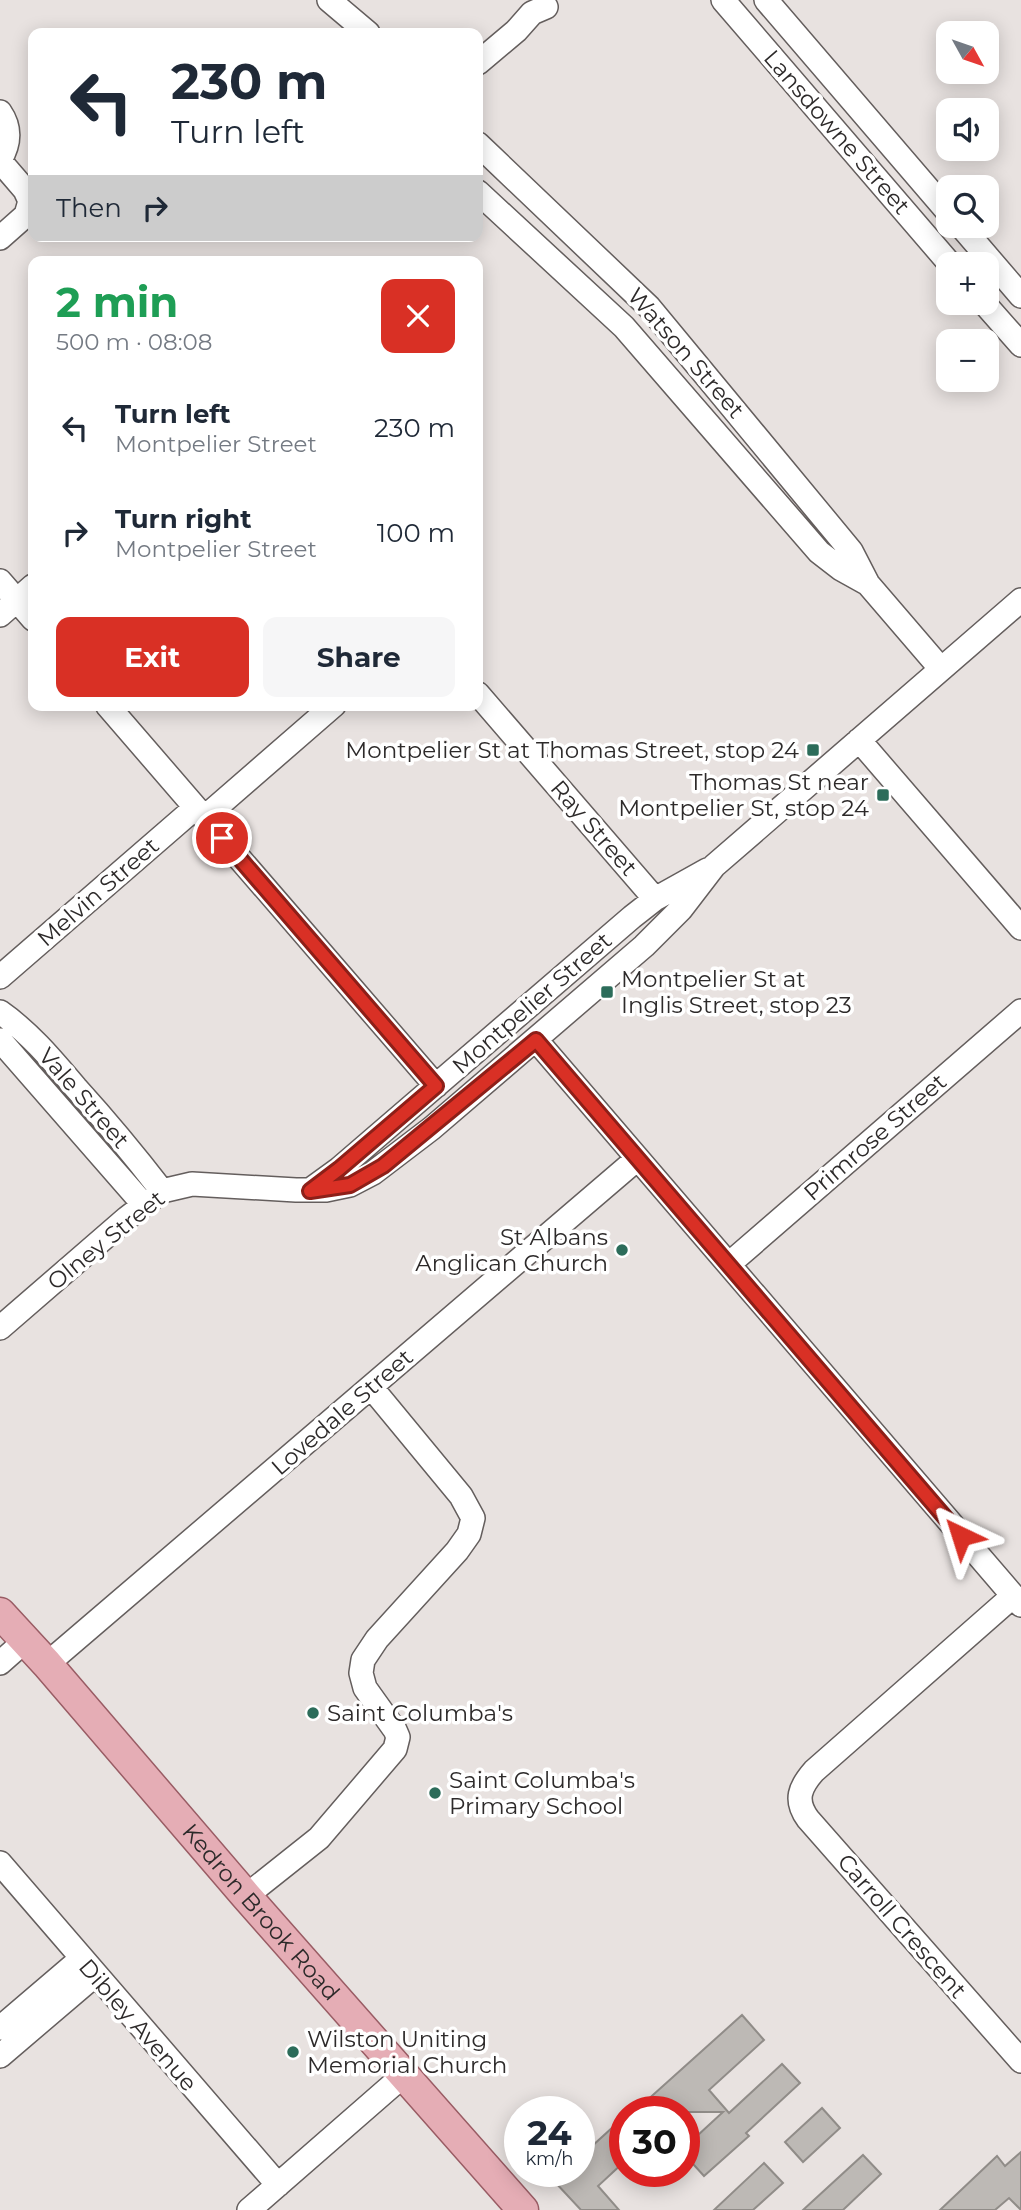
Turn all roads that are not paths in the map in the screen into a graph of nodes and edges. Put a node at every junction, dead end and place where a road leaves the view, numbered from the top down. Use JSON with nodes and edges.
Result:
{"nodes":[{"id":1,"x":323,"y":0,"type":"edge"},
{"id":2,"x":329,"y":0,"type":"edge"},
{"id":3,"x":723,"y":0,"type":"edge"},
{"id":4,"x":766,"y":0,"type":"edge"},
{"id":5,"x":546,"y":7,"type":"dead end"},
{"id":6,"x":337,"y":28,"type":"edge"},
{"id":7,"x":362,"y":28,"type":"edge"},
{"id":8,"x":483,"y":59,"type":"edge"},
{"id":9,"x":0,"y":112,"type":"edge"},
{"id":10,"x":483,"y":150,"type":"edge"},
{"id":11,"x":0,"y":160,"type":"edge"},
{"id":12,"x":28,"y":195,"type":"edge"},
{"id":13,"x":483,"y":197,"type":"edge"},
{"id":14,"x":936,"y":198,"type":"edge"},
{"id":15,"x":28,"y":208,"type":"edge"},
{"id":16,"x":0,"y":238,"type":"edge"},
{"id":17,"x":971,"y":238,"type":"edge"},
{"id":18,"x":940,"y":252,"type":"edge"},
{"id":19,"x":1021,"y":296,"type":"edge"},
{"id":20,"x":995,"y":315,"type":"edge"},
{"id":21,"x":1021,"y":345,"type":"edge"},
{"id":22,"x":0,"y":580,"type":"edge"},
{"id":23,"x":868,"y":584,"type":"junction"},
{"id":24,"x":17,"y":600,"type":"edge"},
{"id":25,"x":1021,"y":600,"type":"edge"},
{"id":26,"x":941,"y":669,"type":"junction"},
{"id":27,"x":483,"y":700,"type":"edge"},
{"id":28,"x":112,"y":711,"type":"edge"},
{"id":29,"x":327,"y":711,"type":"edge"},
{"id":30,"x":859,"y":740,"type":"junction"},
{"id":31,"x":200,"y":813,"type":"junction"},
{"id":32,"x":714,"y":866,"type":"junction"},
{"id":33,"x":655,"y":899,"type":"junction"},
{"id":34,"x":1021,"y":928,"type":"edge"},
{"id":35,"x":0,"y":976,"type":"edge"},
{"id":36,"x":1021,"y":1011,"type":"edge"},
{"id":37,"x":0,"y":1012,"type":"edge"},
{"id":38,"x":0,"y":1040,"type":"edge"},
{"id":39,"x":536,"y":1040,"type":"junction"},
{"id":40,"x":436,"y":1086,"type":"junction"},
{"id":41,"x":637,"y":1159,"type":"junction"},
{"id":42,"x":310,"y":1191,"type":"junction"},
{"id":43,"x":153,"y":1198,"type":"junction"},
{"id":44,"x":729,"y":1264,"type":"junction"},
{"id":45,"x":0,"y":1328,"type":"edge"},
{"id":46,"x":371,"y":1387,"type":"junction"},
{"id":47,"x":1017,"y":1601,"type":"edge"},
{"id":48,"x":0,"y":1613,"type":"edge"},
{"id":49,"x":26,"y":1640,"type":"junction"},
{"id":50,"x":0,"y":1663,"type":"edge"},
{"id":51,"x":47,"y":1664,"type":"junction"},
{"id":52,"x":0,"y":1863,"type":"edge"},
{"id":53,"x":246,"y":1896,"type":"junction"},
{"id":54,"x":88,"y":1967,"type":"junction"},
{"id":55,"x":0,"y":2028,"type":"edge"},
{"id":56,"x":0,"y":2056,"type":"edge"},
{"id":57,"x":1021,"y":2061,"type":"edge"},
{"id":58,"x":405,"y":2074,"type":"junction"},
{"id":59,"x":278,"y":2185,"type":"junction"},
{"id":60,"x":249,"y":2210,"type":"edge"},
{"id":61,"x":523,"y":2210,"type":"edge"}],
"edges":[{"from":1,"to":6,"type":"street"},
{"from":2,"to":7,"type":"street"},
{"from":3,"to":18,"type":"street","name":"Lansdowne Street"},
{"from":4,"to":14,"type":"street","name":"Lansdowne Street"},
{"from":5,"to":8,"type":"street"},
{"from":9,"to":11,"type":"street"},
{"from":10,"to":23,"type":"street","name":"Watson Street"},
{"from":11,"to":12,"type":"street"},
{"from":13,"to":23,"type":"street","name":"Watson Street"},
{"from":15,"to":16,"type":"street"},
{"from":17,"to":19,"type":"street"},
{"from":20,"to":21,"type":"street"},
{"from":22,"to":24,"type":"street"},
{"from":23,"to":26,"type":"street","name":"Watson Street"},
{"from":25,"to":26,"type":"street","name":"Montpelier Street"},
{"from":26,"to":30,"type":"street","name":"Montpelier Street"},
{"from":27,"to":33,"type":"street","name":"Ray Street"},
{"from":28,"to":31,"type":"street"},
{"from":29,"to":31,"type":"street","name":"Melvin Street"},
{"from":30,"to":32,"type":"street","name":"Montpelier Street"},
{"from":30,"to":34,"type":"street"},
{"from":31,"to":35,"type":"street","name":"Melvin Street"},
{"from":31,"to":40,"type":"street"},
{"from":32,"to":33,"type":"street","name":"Montpelier Street"},
{"from":32,"to":39,"type":"street","name":"Montpelier Street"},
{"from":33,"to":40,"type":"street","name":"Montpelier Street"},
{"from":36,"to":44,"type":"street","name":"Primrose Street"},
{"from":37,"to":43,"type":"street","name":"Vale Street"},
{"from":38,"to":43,"type":"street","name":"Vale Street"},
{"from":39,"to":41,"type":"street"},
{"from":39,"to":42,"type":"street","name":"Montpelier Street"},
{"from":40,"to":42,"type":"street","name":"Montpelier Street"},
{"from":41,"to":44,"type":"street"},
{"from":41,"to":46,"type":"street","name":"Lovedale Street"},
{"from":42,"to":43,"type":"street","name":"Olney Street"},
{"from":43,"to":45,"type":"street","name":"Olney Street"},
{"from":44,"to":47,"type":"street"},
{"from":46,"to":51,"type":"street","name":"Lovedale Street"},
{"from":46,"to":53,"type":"street"},
{"from":47,"to":57,"type":"street","name":"Carroll Crescent"},
{"from":48,"to":49,"type":"main road","name":"Kedron Brook Road"},
{"from":49,"to":50,"type":"street"},
{"from":49,"to":51,"type":"main road","name":"Kedron Brook Road"},
{"from":51,"to":53,"type":"main road","name":"Kedron Brook Road"},
{"from":52,"to":54,"type":"street","name":"Dibley Avenue"},
{"from":53,"to":58,"type":"main road","name":"Kedron Brook Road"},
{"from":54,"to":55,"type":"street"},
{"from":54,"to":56,"type":"street"},
{"from":54,"to":59,"type":"street","name":"Dibley Avenue"},
{"from":58,"to":59,"type":"street"},
{"from":58,"to":61,"type":"main road","name":"Kedron Brook Road"},
{"from":59,"to":60,"type":"street"}]}
